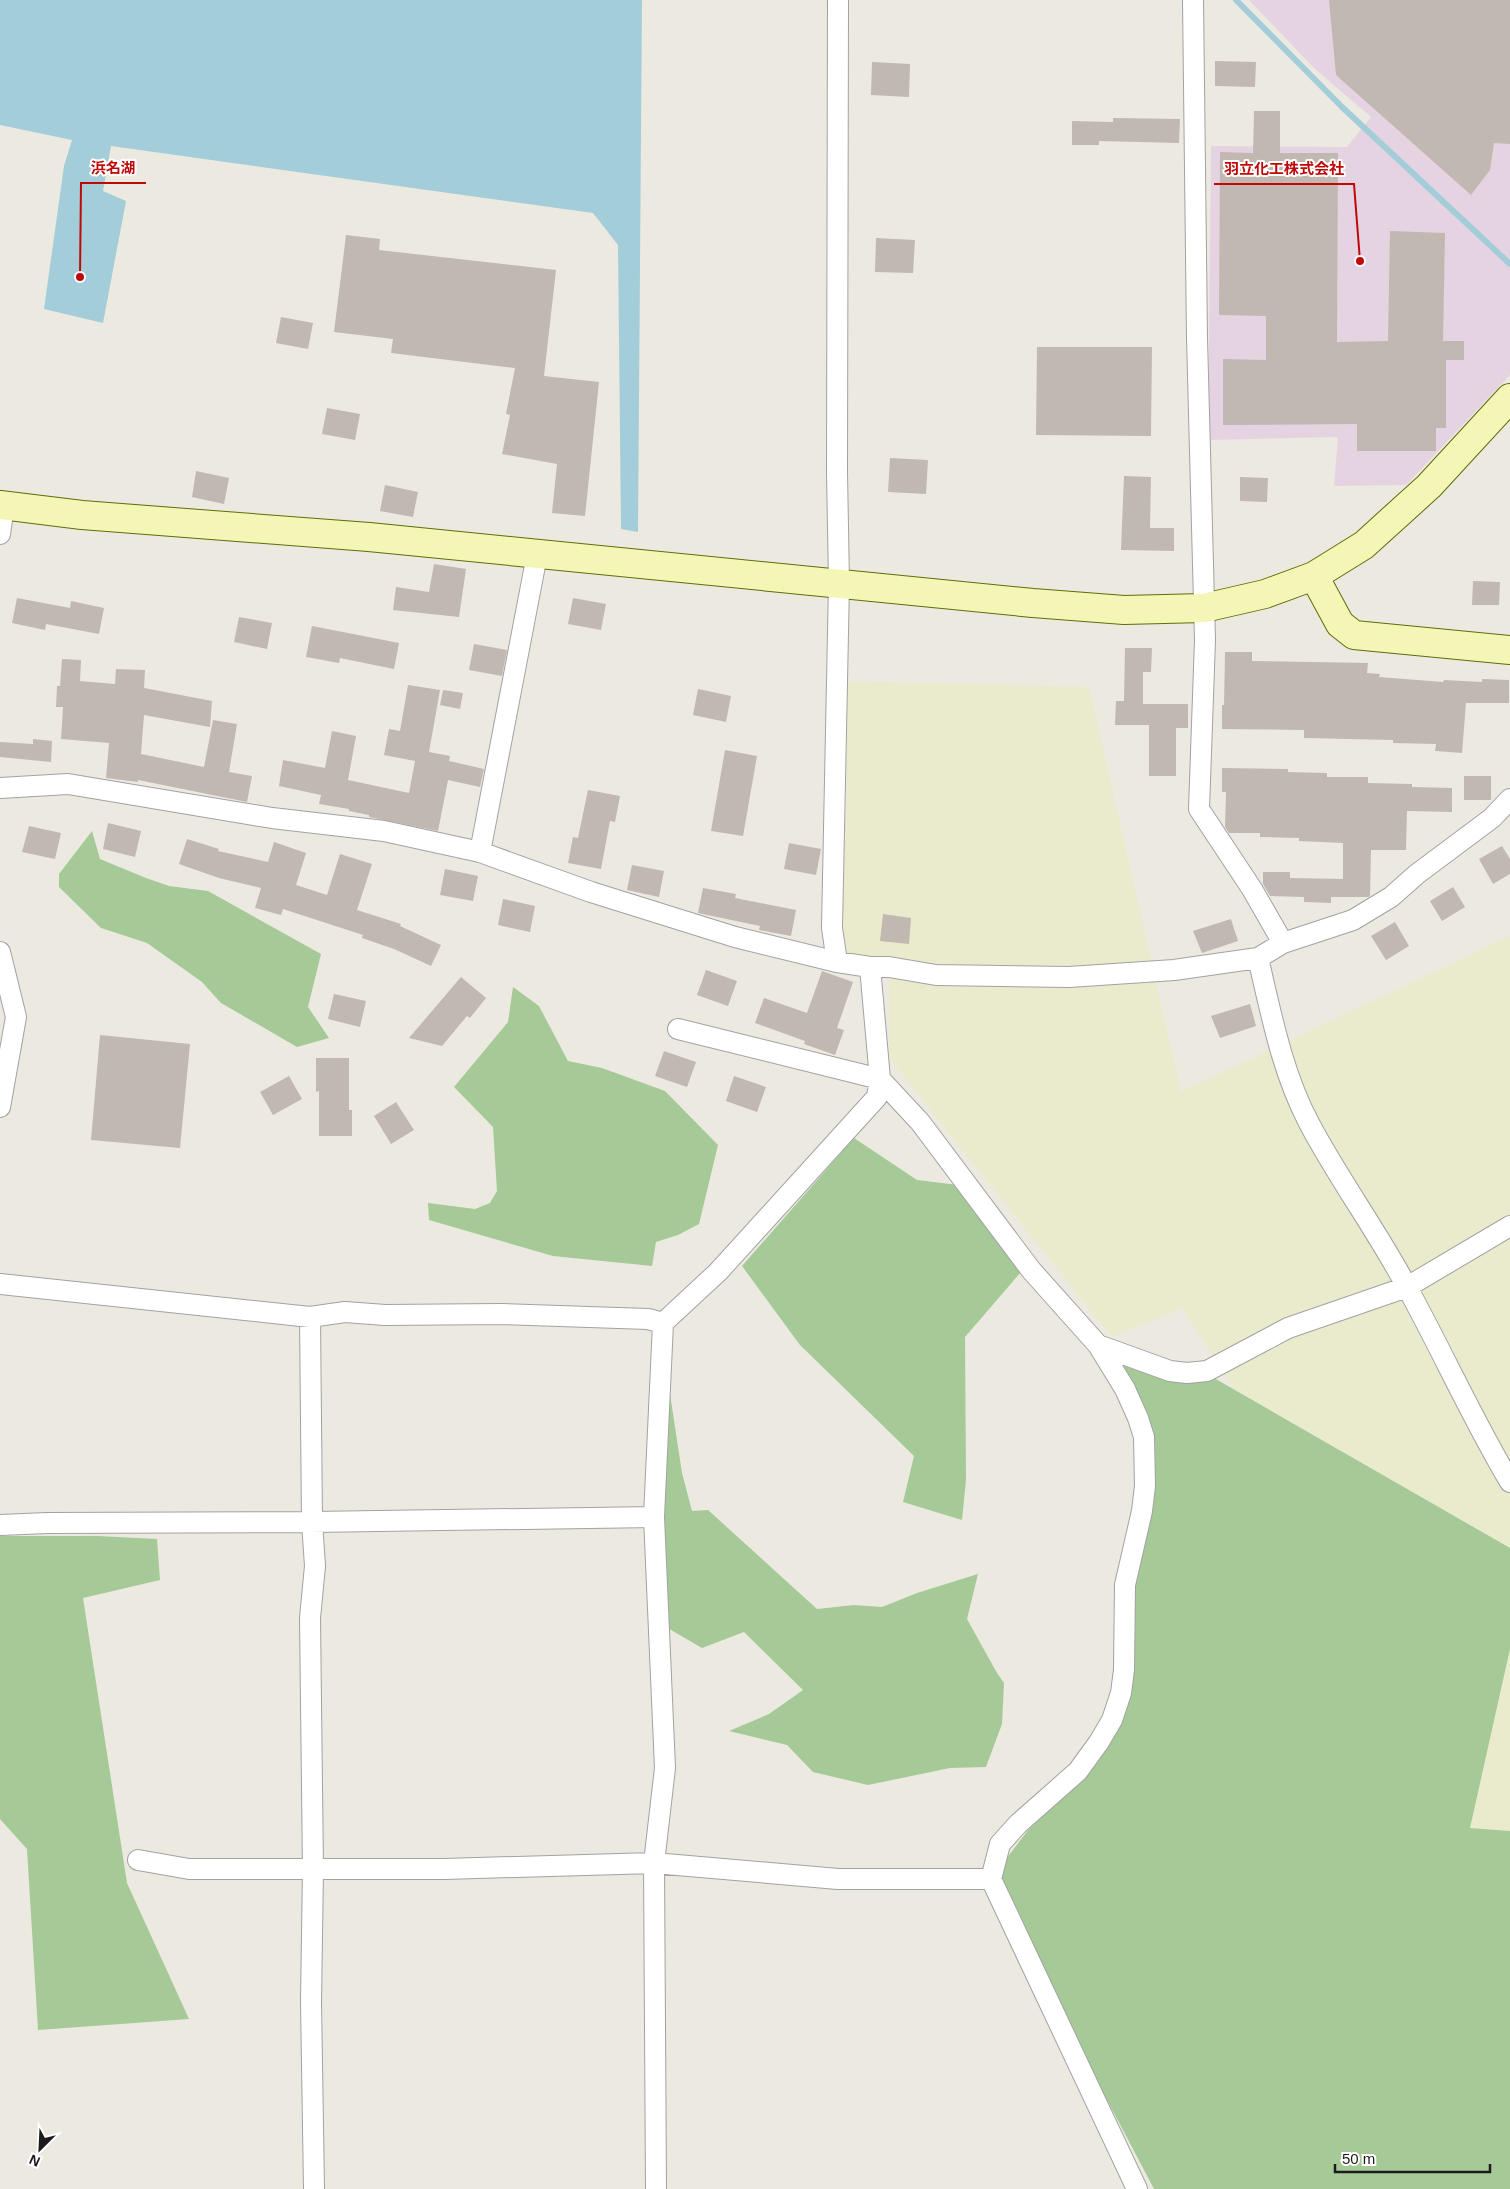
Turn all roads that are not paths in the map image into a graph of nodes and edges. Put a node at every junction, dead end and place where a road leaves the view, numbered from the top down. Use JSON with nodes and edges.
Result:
{"nodes":[{"id":1,"x":838,"y":0,"type":"edge"},
{"id":2,"x":1194,"y":0,"type":"edge"},
{"id":3,"x":1510,"y":398,"type":"edge"},
{"id":4,"x":2,"y":506,"type":"edge"},
{"id":5,"x":0,"y":534,"type":"edge"},
{"id":6,"x":536,"y":555,"type":"junction"},
{"id":7,"x":1314,"y":576,"type":"junction"},
{"id":8,"x":839,"y":583,"type":"junction"},
{"id":9,"x":1204,"y":608,"type":"junction"},
{"id":10,"x":1510,"y":650,"type":"edge"},
{"id":11,"x":0,"y":788,"type":"edge"},
{"id":12,"x":1510,"y":799,"type":"edge"},
{"id":13,"x":480,"y":852,"type":"junction"},
{"id":14,"x":1283,"y":944,"type":"junction"},
{"id":15,"x":0,"y":952,"type":"edge"},
{"id":16,"x":1258,"y":958,"type":"junction"},
{"id":17,"x":837,"y":962,"type":"junction"},
{"id":18,"x":870,"y":967,"type":"junction"},
{"id":19,"x":678,"y":1029,"type":"dead end"},
{"id":20,"x":880,"y":1079,"type":"junction"},
{"id":21,"x":0,"y":1107,"type":"edge"},
{"id":22,"x":1510,"y":1226,"type":"edge"},
{"id":23,"x":0,"y":1284,"type":"edge"},
{"id":24,"x":1407,"y":1287,"type":"junction"},
{"id":25,"x":310,"y":1317,"type":"junction"},
{"id":26,"x":663,"y":1323,"type":"junction"},
{"id":27,"x":1098,"y":1345,"type":"junction"},
{"id":28,"x":1510,"y":1482,"type":"edge"},
{"id":29,"x":654,"y":1516,"type":"junction"},
{"id":30,"x":312,"y":1522,"type":"junction"},
{"id":31,"x":0,"y":1525,"type":"edge"},
{"id":32,"x":138,"y":1860,"type":"dead end"},
{"id":33,"x":654,"y":1863,"type":"junction"},
{"id":34,"x":313,"y":1870,"type":"junction"},
{"id":35,"x":992,"y":1879,"type":"junction"},
{"id":36,"x":314,"y":2189,"type":"edge"},
{"id":37,"x":656,"y":2189,"type":"edge"},
{"id":38,"x":1137,"y":2189,"type":"edge"}],
"edges":[{"from":1,"to":8,"type":"street"},
{"from":2,"to":9,"type":"street"},
{"from":3,"to":7,"type":"street"},
{"from":4,"to":5,"type":"street"},
{"from":4,"to":6,"type":"street"},
{"from":6,"to":8,"type":"street"},
{"from":6,"to":13,"type":"street"},
{"from":7,"to":9,"type":"street"},
{"from":7,"to":10,"type":"street"},
{"from":8,"to":9,"type":"street"},
{"from":8,"to":17,"type":"street"},
{"from":9,"to":14,"type":"street"},
{"from":11,"to":13,"type":"street"},
{"from":12,"to":14,"type":"street"},
{"from":13,"to":17,"type":"street"},
{"from":14,"to":16,"type":"street"},
{"from":15,"to":21,"type":"street"},
{"from":16,"to":18,"type":"street"},
{"from":16,"to":24,"type":"street"},
{"from":17,"to":18,"type":"street"},
{"from":18,"to":20,"type":"street"},
{"from":19,"to":20,"type":"street"},
{"from":20,"to":26,"type":"street"},
{"from":20,"to":27,"type":"street"},
{"from":22,"to":24,"type":"street"},
{"from":23,"to":25,"type":"street"},
{"from":24,"to":27,"type":"street"},
{"from":24,"to":28,"type":"street"},
{"from":25,"to":26,"type":"street"},
{"from":25,"to":30,"type":"street"},
{"from":26,"to":29,"type":"street"},
{"from":27,"to":35,"type":"street"},
{"from":29,"to":30,"type":"street"},
{"from":29,"to":33,"type":"street"},
{"from":30,"to":31,"type":"street"},
{"from":30,"to":34,"type":"street"},
{"from":32,"to":34,"type":"street"},
{"from":33,"to":34,"type":"street"},
{"from":33,"to":35,"type":"street"},
{"from":33,"to":37,"type":"street"},
{"from":34,"to":36,"type":"street"},
{"from":35,"to":38,"type":"street"}]}
